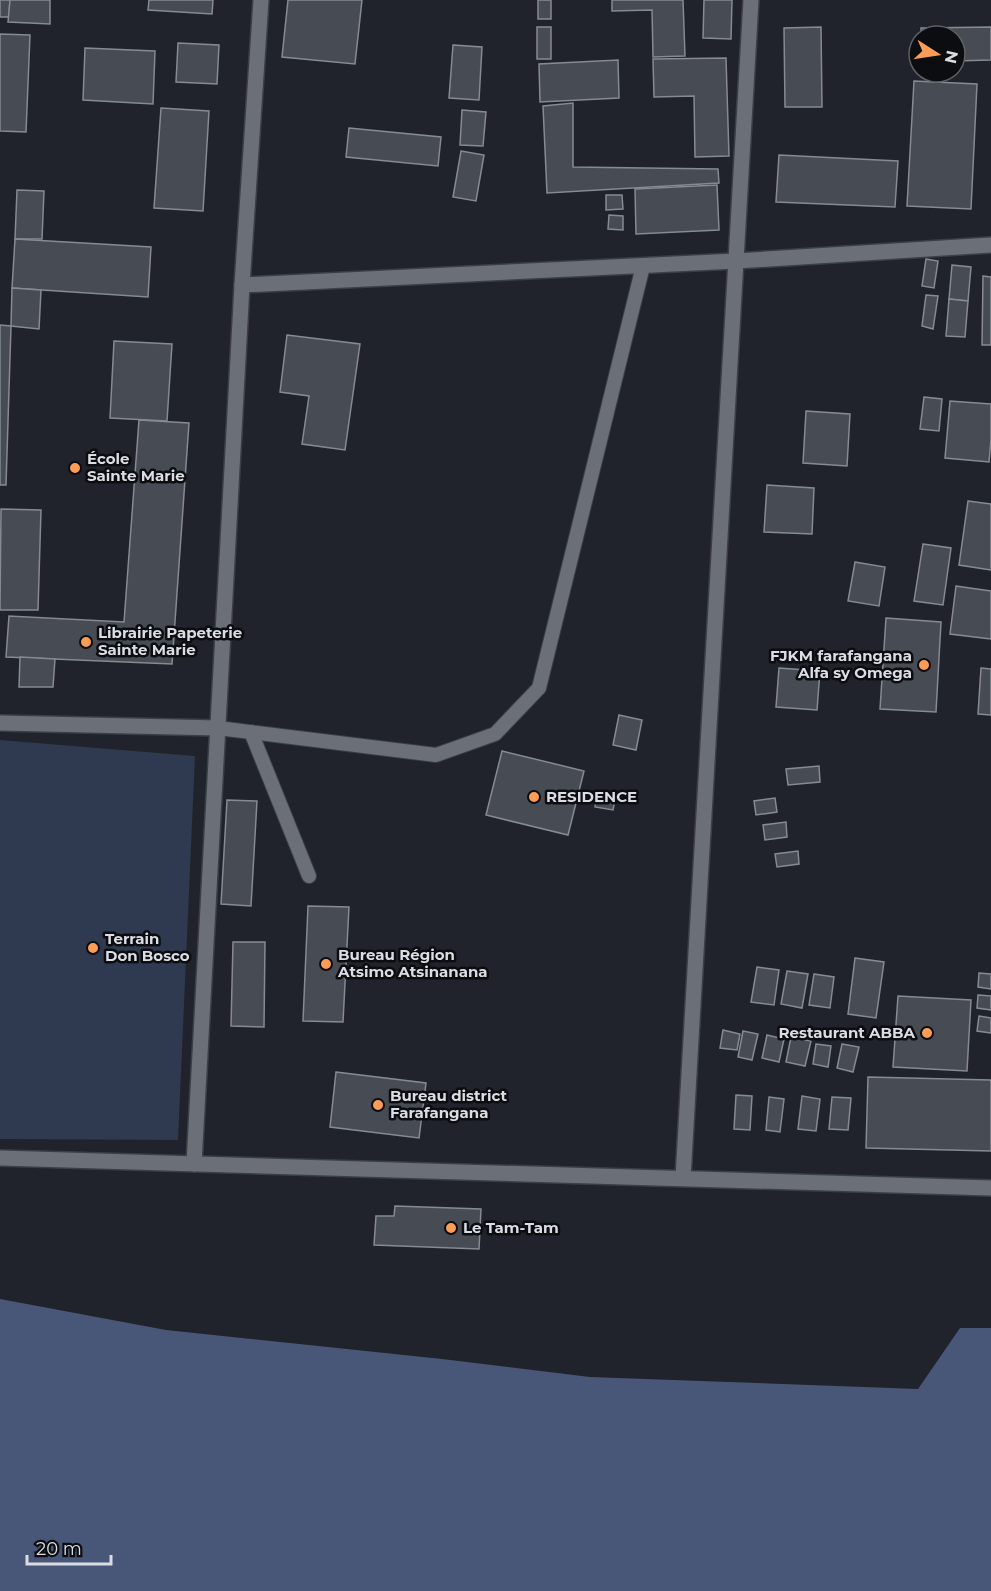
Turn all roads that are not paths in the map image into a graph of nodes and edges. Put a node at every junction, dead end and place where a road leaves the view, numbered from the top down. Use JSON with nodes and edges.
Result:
{"nodes":[{"id":1,"x":261,"y":0,"type":"edge"},
{"id":2,"x":751,"y":0,"type":"edge"},
{"id":3,"x":991,"y":245,"type":"edge"},
{"id":4,"x":736,"y":261,"type":"junction"},
{"id":5,"x":643,"y":266,"type":"junction"},
{"id":6,"x":242,"y":285,"type":"junction"},
{"id":7,"x":0,"y":723,"type":"edge"},
{"id":8,"x":218,"y":728,"type":"junction"},
{"id":9,"x":251,"y":732,"type":"junction"},
{"id":10,"x":309,"y":876,"type":"dead end"},
{"id":11,"x":0,"y":1158,"type":"edge"},
{"id":12,"x":194,"y":1164,"type":"junction"},
{"id":13,"x":683,"y":1178,"type":"junction"},
{"id":14,"x":991,"y":1188,"type":"edge"}],
"edges":[{"from":1,"to":6,"type":"street"},
{"from":2,"to":4,"type":"street"},
{"from":3,"to":4,"type":"street"},
{"from":4,"to":5,"type":"street"},
{"from":4,"to":13,"type":"street"},
{"from":5,"to":6,"type":"street"},
{"from":5,"to":9,"type":"lane"},
{"from":6,"to":8,"type":"street"},
{"from":7,"to":8,"type":"street"},
{"from":8,"to":9,"type":"lane"},
{"from":8,"to":12,"type":"street"},
{"from":9,"to":10,"type":"lane"},
{"from":11,"to":12,"type":"street"},
{"from":12,"to":13,"type":"street"},
{"from":13,"to":14,"type":"street"}]}
